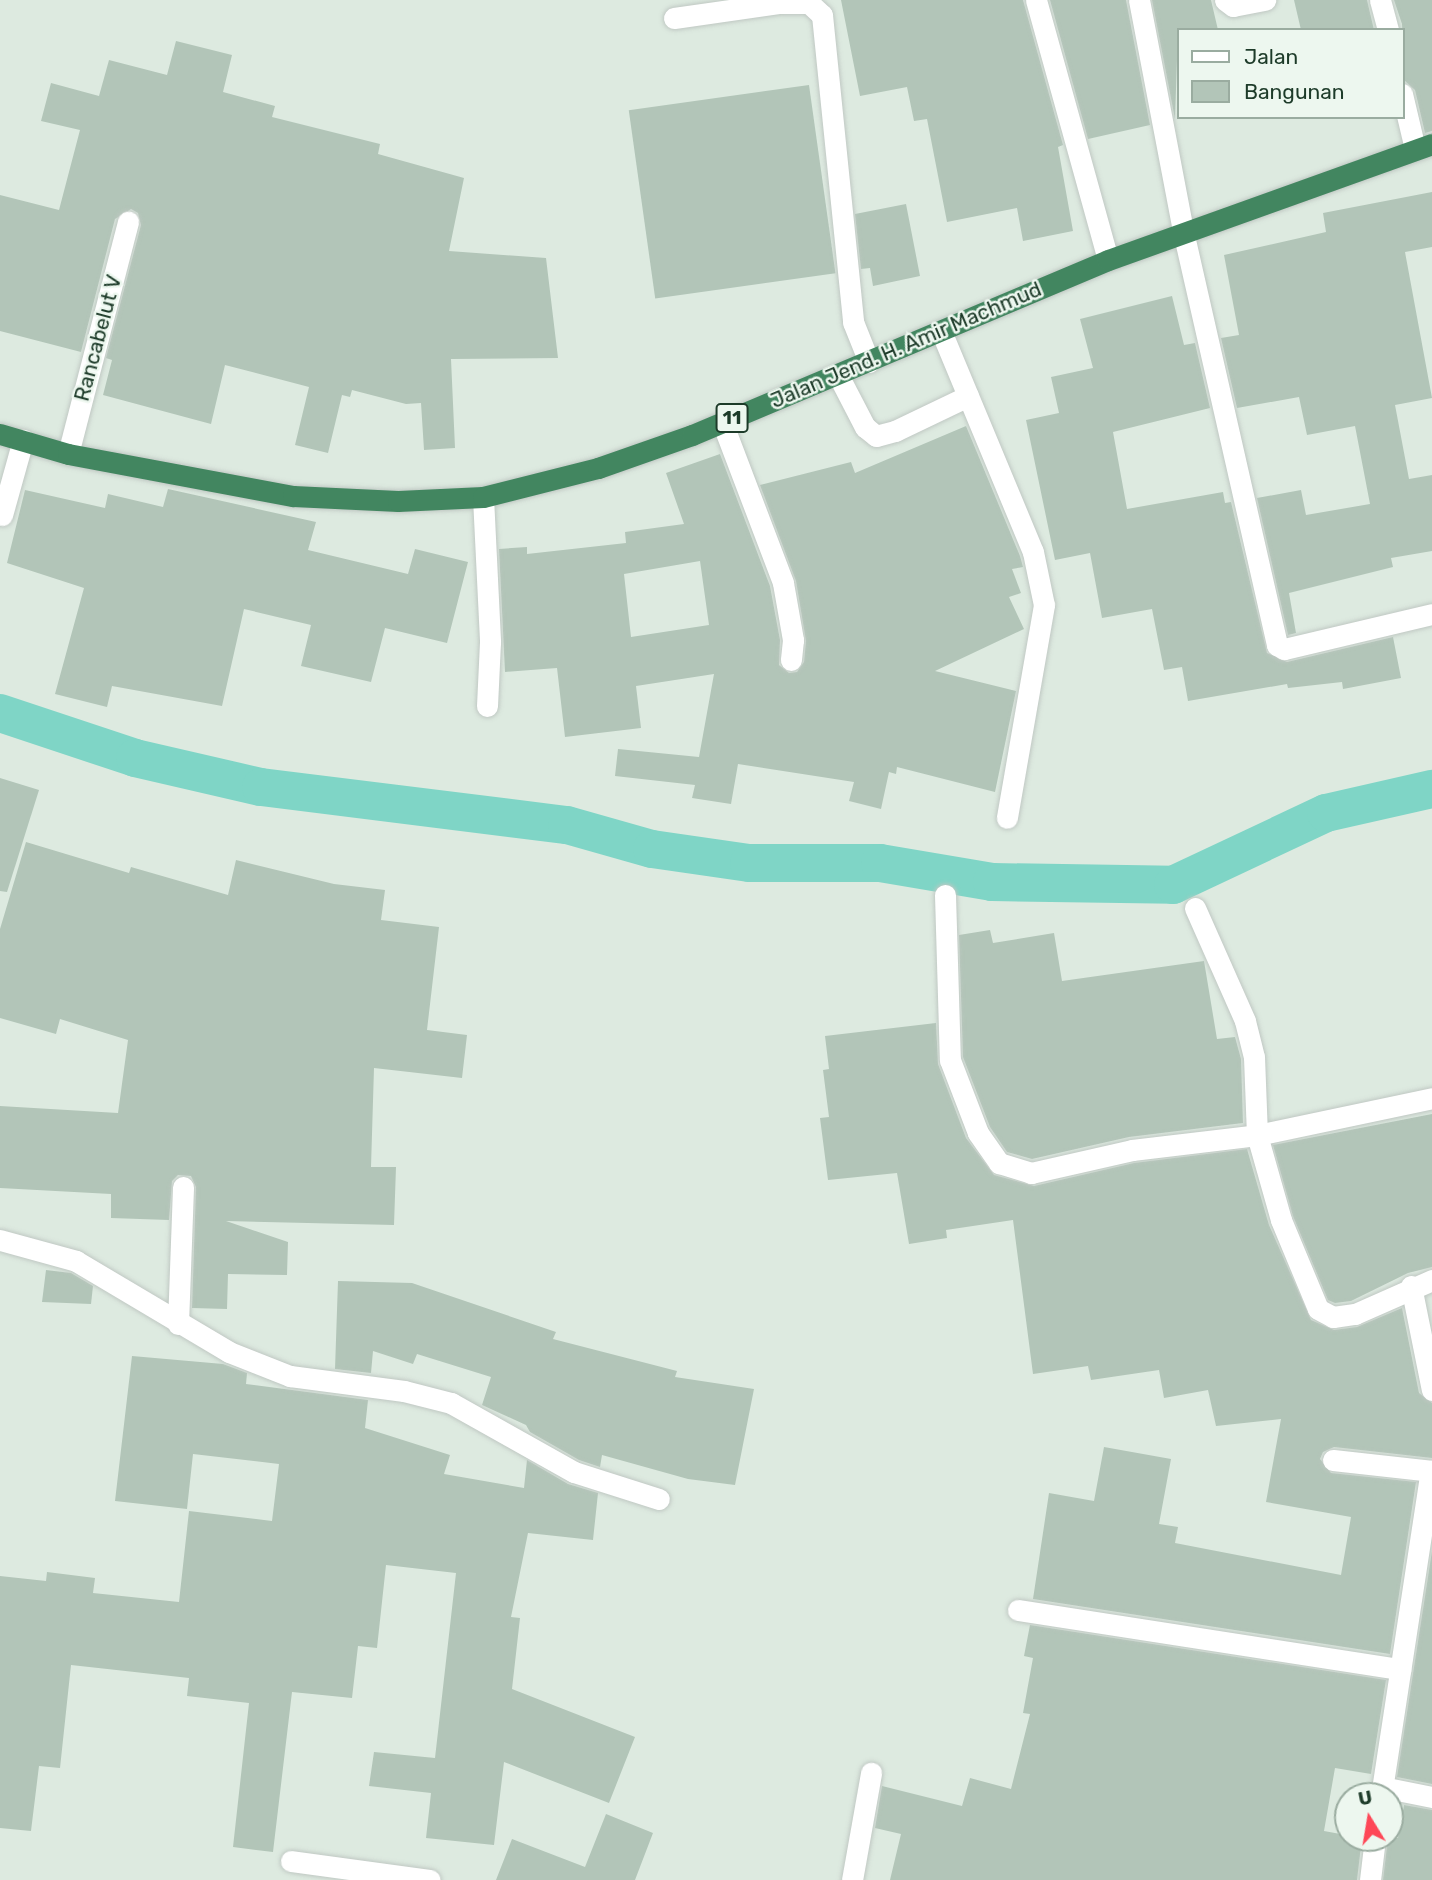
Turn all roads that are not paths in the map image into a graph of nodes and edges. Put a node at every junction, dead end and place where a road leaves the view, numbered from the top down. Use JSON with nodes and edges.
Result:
{"nodes":[{"id":1,"x":1036,"y":0,"type":"edge"},
{"id":2,"x":1139,"y":0,"type":"edge"},
{"id":3,"x":1225,"y":0,"type":"edge"},
{"id":4,"x":1265,"y":0,"type":"edge"},
{"id":5,"x":1380,"y":0,"type":"edge"},
{"id":6,"x":674,"y":18,"type":"dead end"},
{"id":7,"x":1387,"y":28,"type":"edge"},
{"id":8,"x":1404,"y":98,"type":"edge"},
{"id":9,"x":1423,"y":147,"type":"edge"},
{"id":10,"x":128,"y":222,"type":"dead end"},
{"id":11,"x":1184,"y":231,"type":"junction"},
{"id":12,"x":1108,"y":260,"type":"junction"},
{"id":13,"x":941,"y":331,"type":"junction"},
{"id":14,"x":869,"y":362,"type":"junction"},
{"id":15,"x":838,"y":375,"type":"junction"},
{"id":16,"x":968,"y":396,"type":"junction"},
{"id":17,"x":722,"y":422,"type":"junction"},
{"id":18,"x":0,"y":434,"type":"edge"},
{"id":19,"x":23,"y":440,"type":"junction"},
{"id":20,"x":68,"y":454,"type":"junction"},
{"id":21,"x":483,"y":497,"type":"junction"},
{"id":22,"x":2,"y":515,"type":"dead end"},
{"id":23,"x":1432,"y":614,"type":"edge"},
{"id":24,"x":791,"y":660,"type":"dead end"},
{"id":25,"x":487,"y":706,"type":"dead end"},
{"id":26,"x":1007,"y":818,"type":"dead end"},
{"id":27,"x":944,"y":895,"type":"dead end"},
{"id":28,"x":1195,"y":908,"type":"dead end"},
{"id":29,"x":1432,"y":1098,"type":"edge"},
{"id":30,"x":1258,"y":1135,"type":"junction"},
{"id":31,"x":183,"y":1186,"type":"dead end"},
{"id":32,"x":0,"y":1240,"type":"edge"},
{"id":33,"x":1432,"y":1280,"type":"edge"},
{"id":34,"x":1411,"y":1286,"type":"junction"},
{"id":35,"x":177,"y":1324,"type":"junction"},
{"id":36,"x":1432,"y":1390,"type":"edge"},
{"id":37,"x":1333,"y":1460,"type":"dead end"},
{"id":38,"x":1432,"y":1471,"type":"edge"},
{"id":39,"x":659,"y":1499,"type":"dead end"},
{"id":40,"x":1018,"y":1610,"type":"dead end"},
{"id":41,"x":1401,"y":1669,"type":"junction"},
{"id":42,"x":871,"y":1773,"type":"dead end"},
{"id":43,"x":1383,"y":1782,"type":"edge"},
{"id":44,"x":1404,"y":1794,"type":"edge"},
{"id":45,"x":1432,"y":1797,"type":"edge"},
{"id":46,"x":1373,"y":1852,"type":"edge"},
{"id":47,"x":291,"y":1861,"type":"dead end"},
{"id":48,"x":430,"y":1880,"type":"edge"},
{"id":49,"x":852,"y":1880,"type":"edge"},
{"id":50,"x":1370,"y":1880,"type":"edge"}],
"edges":[{"from":1,"to":12,"type":"street"},
{"from":2,"to":11,"type":"street"},
{"from":3,"to":4,"type":"street"},
{"from":5,"to":7,"type":"street"},
{"from":6,"to":14,"type":"street"},
{"from":8,"to":9,"type":"street"},
{"from":9,"to":11,"type":"highway","name":"Jalan Jend. H. Amir Machmud","number":"11"},
{"from":10,"to":20,"type":"street","name":"Rancabelut V"},
{"from":11,"to":12,"type":"highway","name":"Jalan Jend. H. Amir Machmud","number":"11"},
{"from":11,"to":23,"type":"street"},
{"from":12,"to":13,"type":"highway","name":"Jalan Jend. H. Amir Machmud","number":"11"},
{"from":13,"to":14,"type":"highway","name":"Jalan Jend. H. Amir Machmud","number":"11"},
{"from":13,"to":16,"type":"street"},
{"from":14,"to":15,"type":"highway","name":"Jalan Jend. H. Amir Machmud","number":"11"},
{"from":15,"to":16,"type":"street"},
{"from":15,"to":17,"type":"highway","name":"Jalan Jend. H. Amir Machmud","number":"11"},
{"from":16,"to":26,"type":"street"},
{"from":17,"to":21,"type":"highway","name":"Jalan Jend. H. Amir Machmud","number":"11"},
{"from":17,"to":24,"type":"street"},
{"from":18,"to":19,"type":"highway","name":"Jalan Jend. H. Amir Machmud","number":"11"},
{"from":19,"to":20,"type":"highway","name":"Jalan Jend. H. Amir Machmud","number":"11"},
{"from":19,"to":22,"type":"street"},
{"from":20,"to":21,"type":"highway","name":"Jalan Jend. H. Amir Machmud","number":"11"},
{"from":21,"to":25,"type":"street"},
{"from":27,"to":30,"type":"street"},
{"from":28,"to":30,"type":"street"},
{"from":29,"to":30,"type":"street"},
{"from":30,"to":34,"type":"street"},
{"from":31,"to":35,"type":"street"},
{"from":32,"to":35,"type":"street"},
{"from":33,"to":34,"type":"street"},
{"from":34,"to":36,"type":"street"},
{"from":35,"to":39,"type":"street"},
{"from":37,"to":38,"type":"street"},
{"from":38,"to":41,"type":"street"},
{"from":40,"to":41,"type":"street"},
{"from":41,"to":43,"type":"street"},
{"from":42,"to":49,"type":"street"},
{"from":44,"to":45,"type":"street"},
{"from":46,"to":50,"type":"street"},
{"from":47,"to":48,"type":"street"}]}
